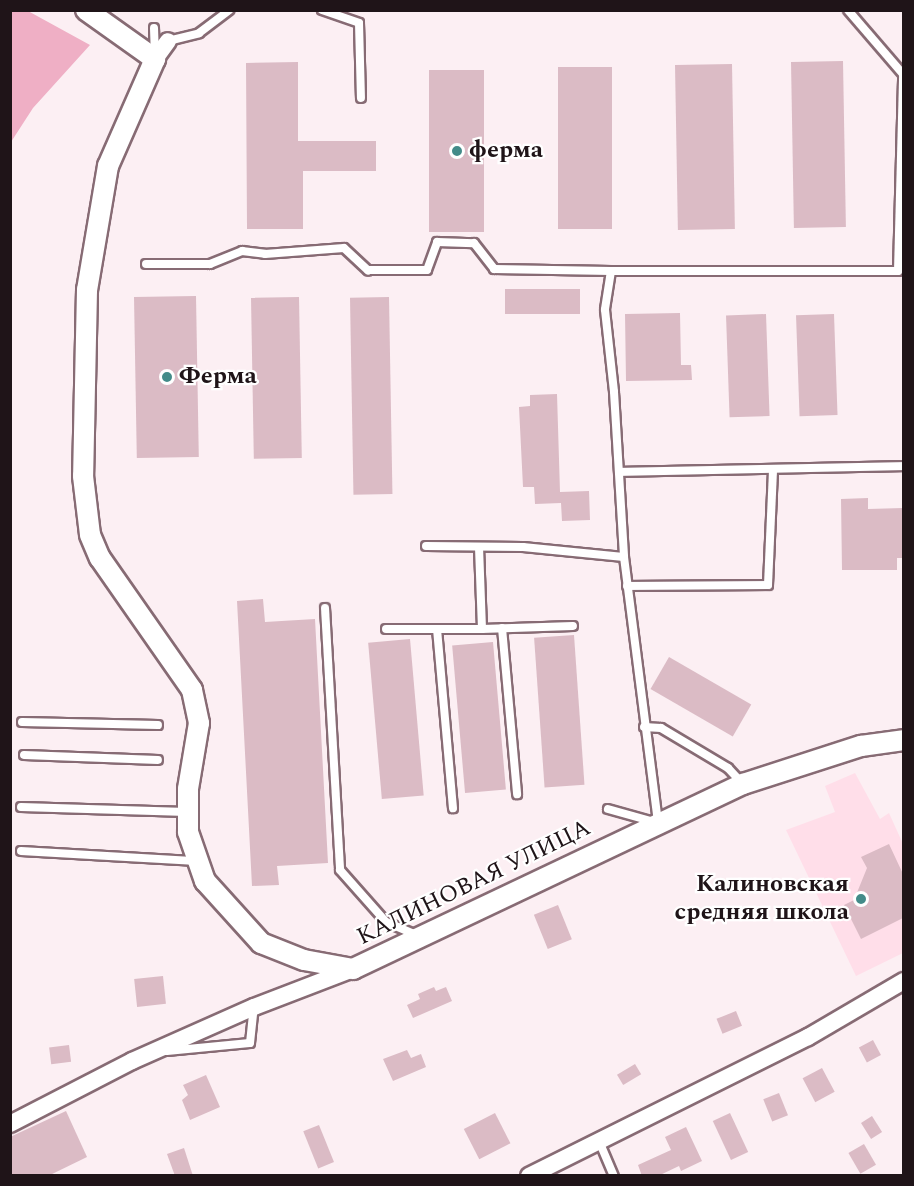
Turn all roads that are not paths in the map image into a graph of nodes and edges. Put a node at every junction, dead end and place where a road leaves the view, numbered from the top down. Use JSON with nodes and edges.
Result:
{"nodes":[{"id":1,"x":86,"y":10,"type":"edge"},
{"id":2,"x":229,"y":10,"type":"edge"},
{"id":3,"x":322,"y":10,"type":"edge"},
{"id":4,"x":848,"y":10,"type":"edge"},
{"id":5,"x":154,"y":28,"type":"dead end"},
{"id":6,"x":168,"y":41,"type":"joint"},
{"id":7,"x":155,"y":59,"type":"junction"},
{"id":8,"x":361,"y":98,"type":"dead end"},
{"id":9,"x":146,"y":264,"type":"dead end"},
{"id":10,"x":611,"y":271,"type":"junction"},
{"id":11,"x":903,"y":466,"type":"edge"},
{"id":12,"x":773,"y":470,"type":"junction"},
{"id":13,"x":619,"y":472,"type":"junction"},
{"id":14,"x":426,"y":546,"type":"dead end"},
{"id":15,"x":479,"y":547,"type":"junction"},
{"id":16,"x":624,"y":557,"type":"junction"},
{"id":17,"x":627,"y":586,"type":"junction"},
{"id":18,"x":325,"y":608,"type":"dead end"},
{"id":19,"x":573,"y":626,"type":"dead end"},
{"id":20,"x":502,"y":628,"type":"junction"},
{"id":21,"x":386,"y":629,"type":"dead end"},
{"id":22,"x":437,"y":629,"type":"junction"},
{"id":23,"x":482,"y":629,"type":"junction"},
{"id":24,"x":22,"y":722,"type":"dead end"},
{"id":25,"x":158,"y":725,"type":"dead end"},
{"id":26,"x":644,"y":727,"type":"junction"},
{"id":27,"x":903,"y":740,"type":"edge"},
{"id":28,"x":24,"y":755,"type":"dead end"},
{"id":29,"x":158,"y":760,"type":"dead end"},
{"id":30,"x":743,"y":784,"type":"junction"},
{"id":31,"x":517,"y":794,"type":"dead end"},
{"id":32,"x":21,"y":807,"type":"dead end"},
{"id":33,"x":453,"y":808,"type":"dead end"},
{"id":34,"x":608,"y":809,"type":"dead end"},
{"id":35,"x":187,"y":813,"type":"junction"},
{"id":36,"x":658,"y":822,"type":"junction"},
{"id":37,"x":21,"y":850,"type":"dead end"},
{"id":38,"x":197,"y":861,"type":"junction"},
{"id":39,"x":422,"y":937,"type":"junction"},
{"id":40,"x":353,"y":969,"type":"junction"},
{"id":41,"x":903,"y":981,"type":"edge"},
{"id":42,"x":254,"y":1006,"type":"junction"},
{"id":43,"x":146,"y":1054,"type":"junction"},
{"id":44,"x":10,"y":1124,"type":"edge"},
{"id":45,"x":598,"y":1141,"type":"junction"},
{"id":46,"x":529,"y":1176,"type":"edge"},
{"id":47,"x":614,"y":1176,"type":"edge"}],
"edges":[{"from":1,"to":7,"type":"street"},
{"from":2,"to":6,"type":"lane"},
{"from":3,"to":8,"type":"lane"},
{"from":4,"to":10,"type":"lane"},
{"from":5,"to":7,"type":"lane"},
{"from":6,"to":7,"type":"street"},
{"from":7,"to":35,"type":"street","name":"КАЛИНОВАЯ УЛИЦА"},
{"from":9,"to":10,"type":"lane"},
{"from":10,"to":13,"type":"lane"},
{"from":11,"to":12,"type":"lane"},
{"from":12,"to":13,"type":"lane"},
{"from":12,"to":17,"type":"lane"},
{"from":13,"to":16,"type":"lane"},
{"from":14,"to":15,"type":"lane"},
{"from":15,"to":16,"type":"lane"},
{"from":15,"to":23,"type":"lane"},
{"from":16,"to":17,"type":"lane"},
{"from":17,"to":26,"type":"lane"},
{"from":18,"to":39,"type":"lane"},
{"from":19,"to":20,"type":"lane"},
{"from":20,"to":23,"type":"lane"},
{"from":20,"to":31,"type":"lane"},
{"from":21,"to":22,"type":"lane"},
{"from":22,"to":23,"type":"lane"},
{"from":22,"to":33,"type":"lane"},
{"from":24,"to":25,"type":"lane"},
{"from":26,"to":30,"type":"lane"},
{"from":26,"to":36,"type":"lane"},
{"from":27,"to":30,"type":"street","name":"КАЛИНОВАЯ УЛИЦА"},
{"from":28,"to":29,"type":"lane"},
{"from":30,"to":36,"type":"street","name":"КАЛИНОВАЯ УЛИЦА"},
{"from":32,"to":35,"type":"lane"},
{"from":34,"to":36,"type":"lane"},
{"from":35,"to":38,"type":"street","name":"КАЛИНОВАЯ УЛИЦА"},
{"from":36,"to":39,"type":"street","name":"КАЛИНОВАЯ УЛИЦА"},
{"from":37,"to":38,"type":"lane"},
{"from":38,"to":40,"type":"street","name":"КАЛИНОВАЯ УЛИЦА"},
{"from":39,"to":40,"type":"street","name":"КАЛИНОВАЯ УЛИЦА"},
{"from":40,"to":42,"type":"street"},
{"from":41,"to":45,"type":"street"},
{"from":42,"to":43,"type":"street"},
{"from":42,"to":43,"type":"lane"},
{"from":43,"to":44,"type":"street"},
{"from":45,"to":46,"type":"street"},
{"from":45,"to":47,"type":"lane"}]}
